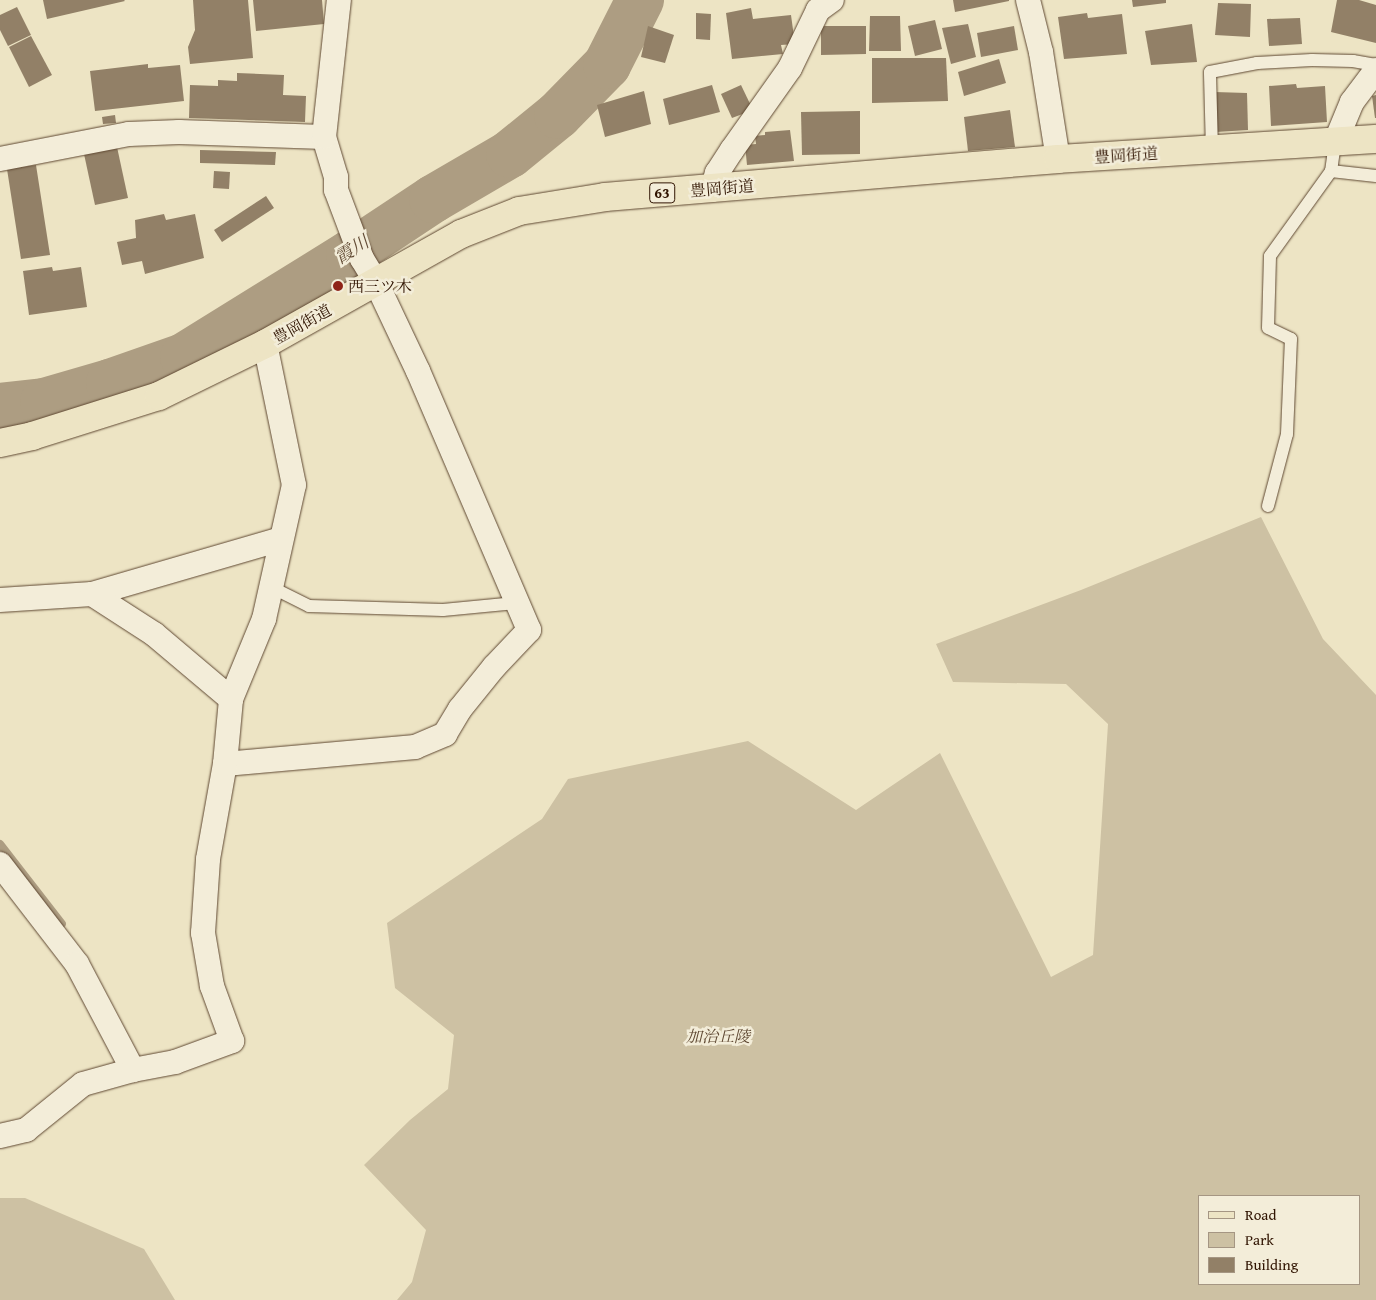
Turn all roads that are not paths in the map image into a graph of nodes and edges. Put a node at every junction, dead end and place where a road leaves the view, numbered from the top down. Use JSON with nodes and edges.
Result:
{"nodes":[{"id":1,"x":340,"y":0,"type":"edge"},
{"id":2,"x":832,"y":0,"type":"edge"},
{"id":3,"x":1028,"y":0,"type":"edge"},
{"id":4,"x":1376,"y":65,"type":"edge"},
{"id":5,"x":1376,"y":70,"type":"edge"},
{"id":6,"x":324,"y":137,"type":"junction"},
{"id":7,"x":1376,"y":139,"type":"edge"},
{"id":8,"x":1335,"y":143,"type":"junction"},
{"id":9,"x":1212,"y":150,"type":"junction"},
{"id":10,"x":1058,"y":159,"type":"junction"},
{"id":11,"x":0,"y":160,"type":"edge"},
{"id":12,"x":1331,"y":171,"type":"junction"},
{"id":13,"x":1376,"y":176,"type":"edge"},
{"id":14,"x":712,"y":190,"type":"junction"},
{"id":15,"x":376,"y":282,"type":"junction"},
{"id":16,"x":265,"y":344,"type":"junction"},
{"id":17,"x":0,"y":443,"type":"edge"},
{"id":18,"x":1268,"y":506,"type":"dead end"},
{"id":19,"x":281,"y":539,"type":"junction"},
{"id":20,"x":273,"y":588,"type":"junction"},
{"id":21,"x":92,"y":594,"type":"junction"},
{"id":22,"x":0,"y":600,"type":"edge"},
{"id":23,"x":516,"y":603,"type":"junction"},
{"id":24,"x":231,"y":699,"type":"junction"},
{"id":25,"x":226,"y":764,"type":"junction"},
{"id":26,"x":0,"y":864,"type":"edge"},
{"id":27,"x":133,"y":1070,"type":"junction"},
{"id":28,"x":0,"y":1136,"type":"edge"}],
"edges":[{"from":1,"to":6,"type":"street"},
{"from":2,"to":14,"type":"street"},
{"from":3,"to":10,"type":"street"},
{"from":4,"to":9,"type":"lane"},
{"from":5,"to":8,"type":"street"},
{"from":6,"to":11,"type":"street"},
{"from":6,"to":15,"type":"street"},
{"from":7,"to":8,"type":"main road","name":"豊岡街道","number":"63"},
{"from":8,"to":9,"type":"main road","name":"豊岡街道","number":"63"},
{"from":8,"to":12,"type":"lane"},
{"from":9,"to":10,"type":"main road","name":"豊岡街道","number":"63"},
{"from":10,"to":14,"type":"main road","name":"豊岡街道","number":"63"},
{"from":12,"to":13,"type":"lane"},
{"from":12,"to":18,"type":"lane"},
{"from":14,"to":15,"type":"main road","name":"豊岡街道","number":"63"},
{"from":15,"to":16,"type":"main road","name":"豊岡街道","number":"63"},
{"from":15,"to":23,"type":"street"},
{"from":16,"to":17,"type":"main road","name":"豊岡街道","number":"63"},
{"from":16,"to":19,"type":"street"},
{"from":19,"to":20,"type":"street"},
{"from":19,"to":21,"type":"street"},
{"from":20,"to":23,"type":"lane"},
{"from":20,"to":24,"type":"street"},
{"from":21,"to":22,"type":"street"},
{"from":21,"to":24,"type":"street"},
{"from":23,"to":25,"type":"street"},
{"from":24,"to":25,"type":"street"},
{"from":25,"to":27,"type":"street"},
{"from":26,"to":27,"type":"street"},
{"from":27,"to":28,"type":"street"}]}
